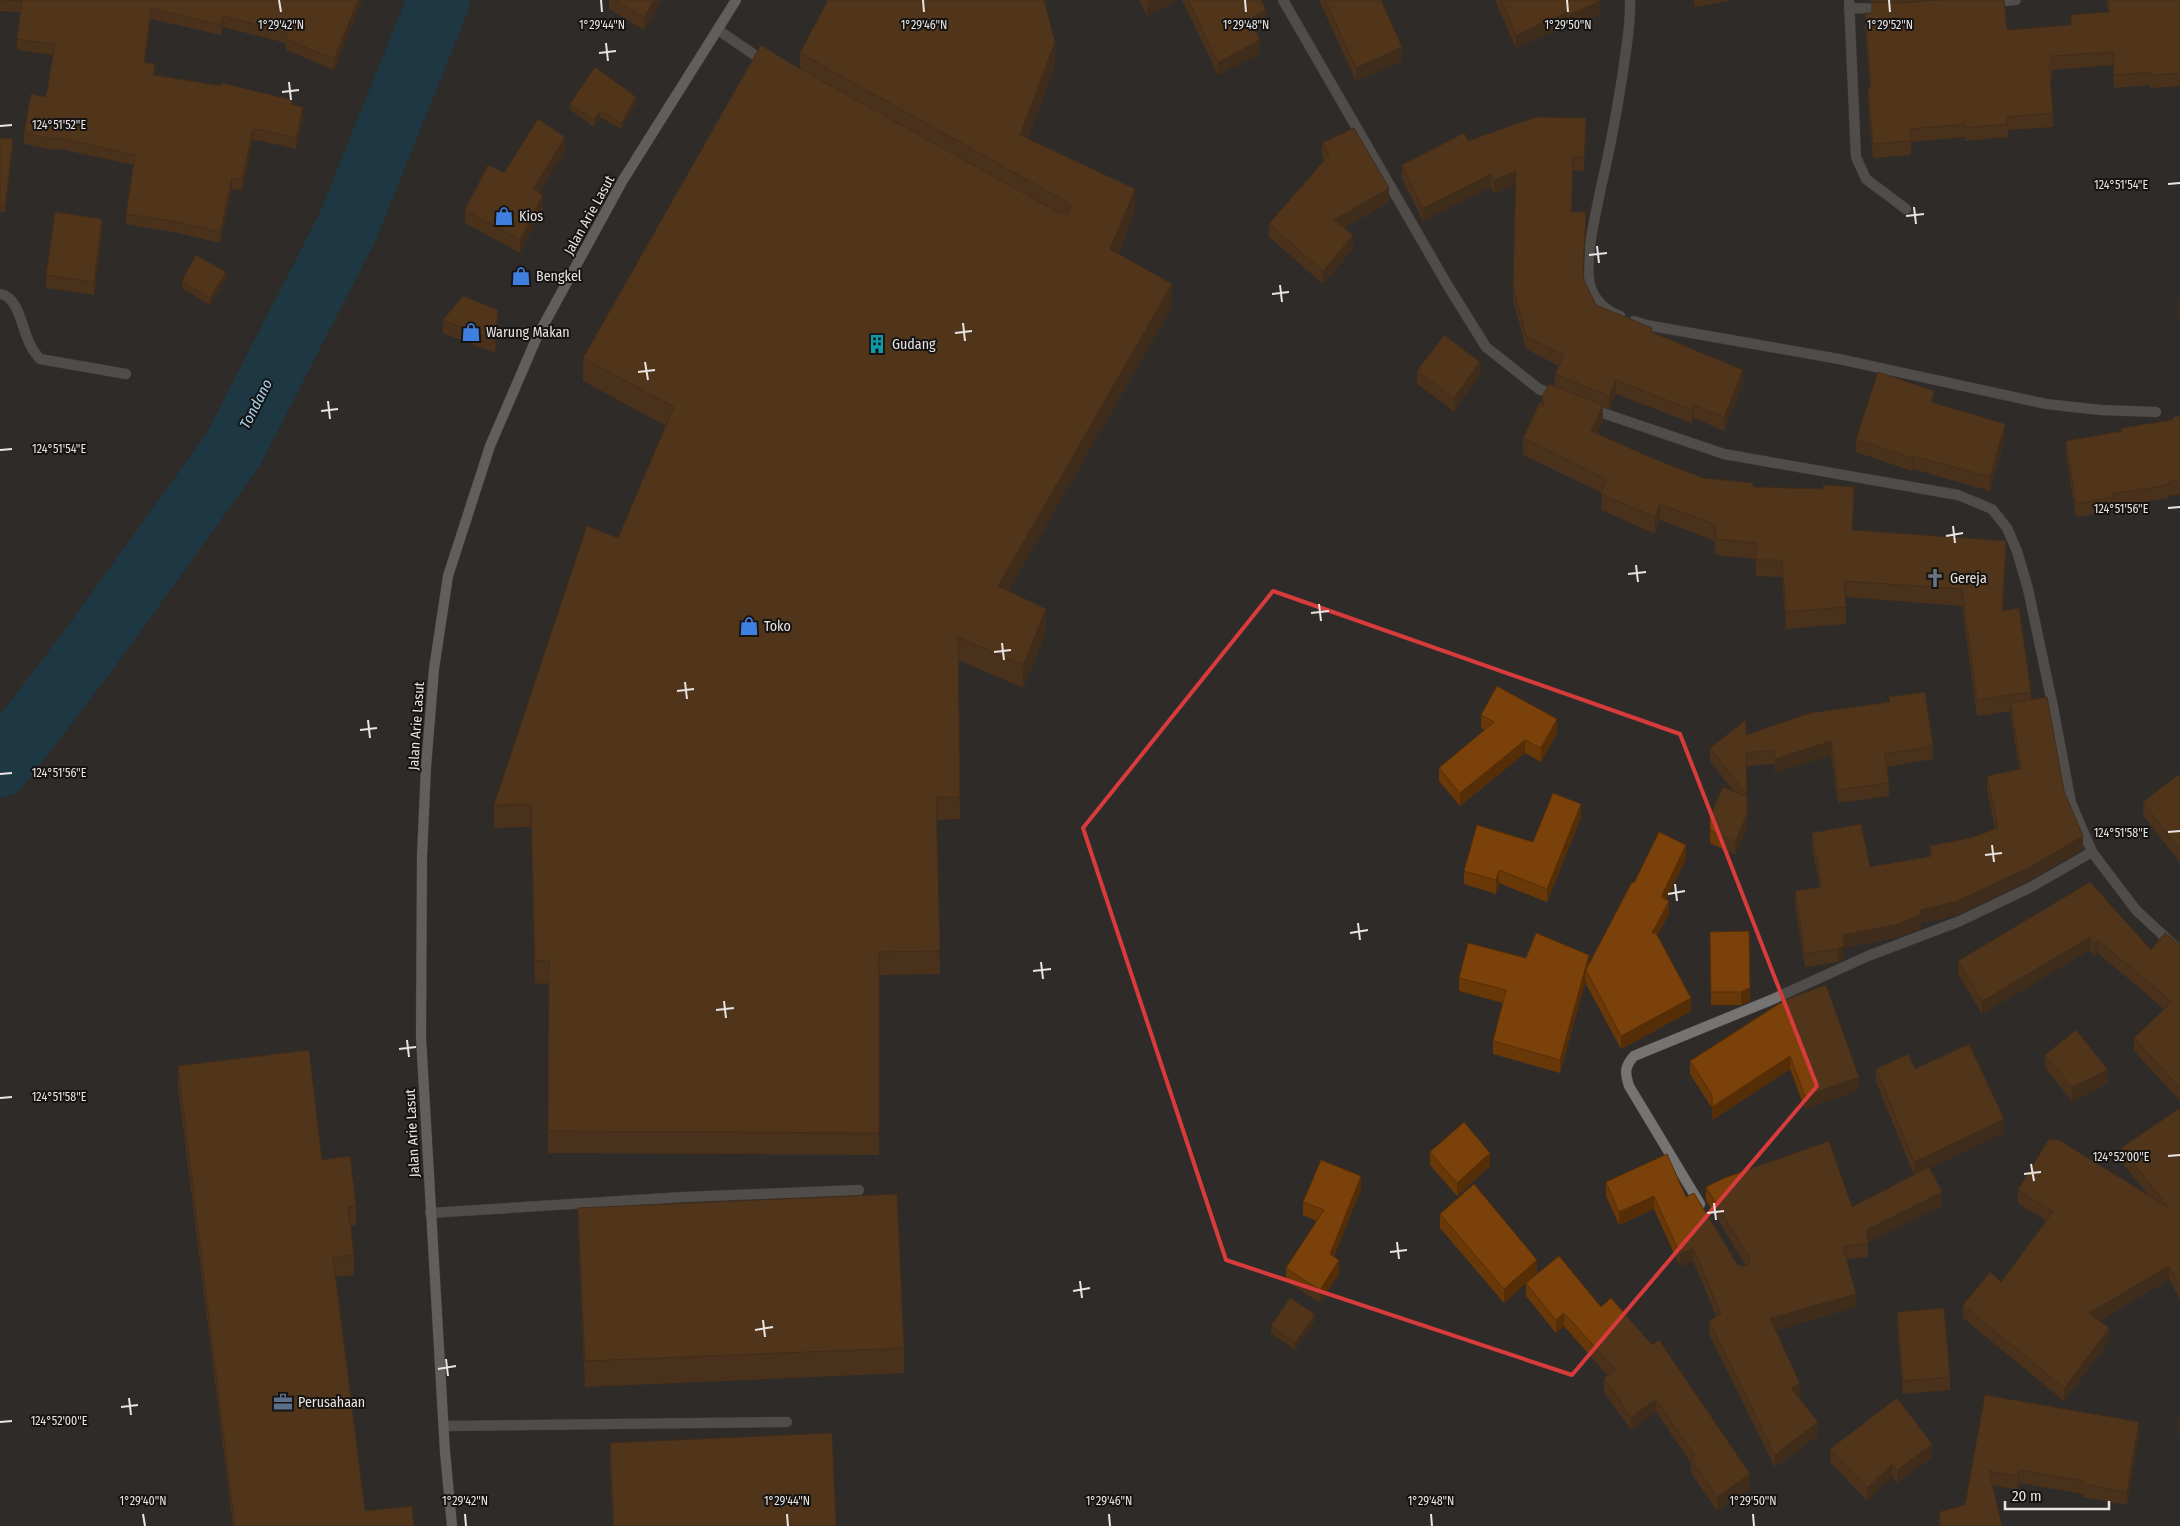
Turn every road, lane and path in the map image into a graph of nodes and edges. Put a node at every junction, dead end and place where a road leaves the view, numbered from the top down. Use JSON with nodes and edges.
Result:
{"nodes":[{"id":1,"x":736,"y":0,"type":"edge"},
{"id":2,"x":1283,"y":0,"type":"edge"},
{"id":3,"x":1630,"y":0,"type":"edge"},
{"id":4,"x":2016,"y":0,"type":"edge"},
{"id":5,"x":1979,"y":3,"type":"edge"},
{"id":6,"x":1849,"y":4,"type":"edge"},
{"id":7,"x":1896,"y":9,"type":"edge"},
{"id":8,"x":718,"y":30,"type":"junction"},
{"id":9,"x":775,"y":68,"type":"edge"},
{"id":10,"x":1906,"y":210,"type":"dead end"},
{"id":11,"x":0,"y":294,"type":"edge"},
{"id":12,"x":126,"y":374,"type":"dead end"},
{"id":13,"x":1564,"y":399,"type":"edge"},
{"id":14,"x":1580,"y":405,"type":"edge"},
{"id":15,"x":2156,"y":412,"type":"dead end"},
{"id":16,"x":2092,"y":852,"type":"junction"},
{"id":17,"x":2180,"y":951,"type":"edge"},
{"id":18,"x":859,"y":1190,"type":"dead end"},
{"id":19,"x":430,"y":1213,"type":"junction"},
{"id":20,"x":1706,"y":1214,"type":"edge"},
{"id":21,"x":787,"y":1422,"type":"dead end"},
{"id":22,"x":444,"y":1426,"type":"junction"},
{"id":23,"x":452,"y":1526,"type":"edge"}],
"edges":[{"from":1,"to":8,"type":"main road","name":"Jalan Arie Lasut"},
{"from":2,"to":13,"type":"street"},
{"from":3,"to":15,"type":"street"},
{"from":4,"to":5,"type":"street"},
{"from":6,"to":7,"type":"street"},
{"from":6,"to":10,"type":"street"},
{"from":8,"to":9,"type":"street"},
{"from":8,"to":19,"type":"main road","name":"Jalan Arie Lasut"},
{"from":11,"to":12,"type":"street"},
{"from":14,"to":16,"type":"street"},
{"from":16,"to":17,"type":"street"},
{"from":16,"to":20,"type":"street"},
{"from":18,"to":19,"type":"street"},
{"from":19,"to":22,"type":"main road","name":"Jalan Arie Lasut"},
{"from":21,"to":22,"type":"street"},
{"from":22,"to":23,"type":"main road","name":"Jalan Arie Lasut"}]}
